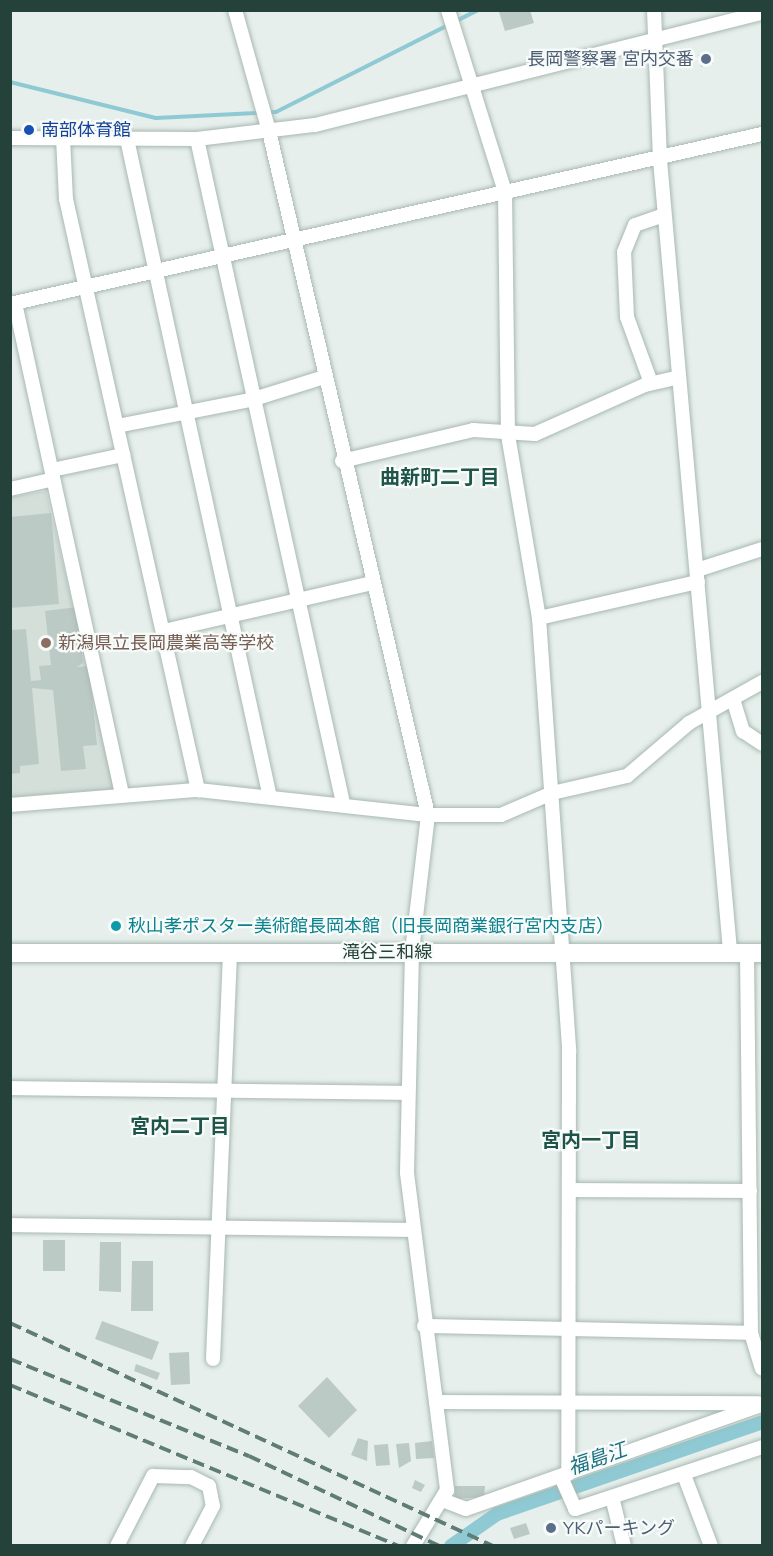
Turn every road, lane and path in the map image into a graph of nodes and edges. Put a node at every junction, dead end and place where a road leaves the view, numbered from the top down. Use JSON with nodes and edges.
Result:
{"nodes":[{"id":1,"x":249,"y":10,"type":"edge"},
{"id":2,"x":448,"y":10,"type":"edge"},
{"id":3,"x":654,"y":10,"type":"edge"},
{"id":4,"x":235,"y":13,"type":"edge"},
{"id":5,"x":762,"y":13,"type":"edge"},
{"id":6,"x":652,"y":42,"type":"junction"},
{"id":7,"x":472,"y":89,"type":"junction"},
{"id":8,"x":269,"y":131,"type":"junction"},
{"id":9,"x":762,"y":134,"type":"edge"},
{"id":10,"x":10,"y":138,"type":"edge"},
{"id":11,"x":63,"y":138,"type":"junction"},
{"id":12,"x":127,"y":139,"type":"junction"},
{"id":13,"x":197,"y":139,"type":"junction"},
{"id":14,"x":660,"y":160,"type":"junction"},
{"id":15,"x":505,"y":192,"type":"junction"},
{"id":16,"x":664,"y":215,"type":"junction"},
{"id":17,"x":294,"y":240,"type":"junction"},
{"id":18,"x":225,"y":254,"type":"junction"},
{"id":19,"x":155,"y":268,"type":"junction"},
{"id":20,"x":88,"y":285,"type":"junction"},
{"id":21,"x":13,"y":303,"type":"edge"},
{"id":22,"x":679,"y":376,"type":"junction"},
{"id":23,"x":324,"y":377,"type":"junction"},
{"id":24,"x":651,"y":383,"type":"junction"},
{"id":25,"x":254,"y":399,"type":"junction"},
{"id":26,"x":186,"y":412,"type":"junction"},
{"id":27,"x":117,"y":426,"type":"junction"},
{"id":28,"x":508,"y":435,"type":"junction"},
{"id":29,"x":123,"y":455,"type":"junction"},
{"id":30,"x":342,"y":461,"type":"junction"},
{"id":31,"x":51,"y":475,"type":"junction"},
{"id":32,"x":10,"y":489,"type":"edge"},
{"id":33,"x":762,"y":549,"type":"edge"},
{"id":34,"x":697,"y":576,"type":"junction"},
{"id":35,"x":372,"y":583,"type":"junction"},
{"id":36,"x":300,"y":603,"type":"junction"},
{"id":37,"x":232,"y":613,"type":"junction"},
{"id":38,"x":539,"y":618,"type":"junction"},
{"id":39,"x":164,"y":632,"type":"junction"},
{"id":40,"x":762,"y":682,"type":"edge"},
{"id":41,"x":733,"y":699,"type":"junction"},
{"id":42,"x":708,"y":714,"type":"junction"},
{"id":43,"x":762,"y":744,"type":"edge"},
{"id":44,"x":198,"y":790,"type":"junction"},
{"id":45,"x":269,"y":793,"type":"junction"},
{"id":46,"x":552,"y":793,"type":"junction"},
{"id":47,"x":122,"y":794,"type":"junction"},
{"id":48,"x":343,"y":803,"type":"junction"},
{"id":49,"x":10,"y":805,"type":"edge"},
{"id":50,"x":428,"y":815,"type":"junction"},
{"id":51,"x":230,"y":952,"type":"junction"},
{"id":52,"x":412,"y":952,"type":"junction"},
{"id":53,"x":562,"y":952,"type":"junction"},
{"id":54,"x":746,"y":952,"type":"edge"},
{"id":55,"x":10,"y":953,"type":"edge"},
{"id":56,"x":10,"y":1088,"type":"edge"},
{"id":57,"x":224,"y":1091,"type":"junction"},
{"id":58,"x":408,"y":1093,"type":"junction"},
{"id":59,"x":570,"y":1190,"type":"junction"},
{"id":60,"x":750,"y":1191,"type":"junction"},
{"id":61,"x":757,"y":1221,"type":"edge"},
{"id":62,"x":10,"y":1226,"type":"edge"},
{"id":63,"x":220,"y":1229,"type":"junction"},
{"id":64,"x":411,"y":1230,"type":"junction"},
{"id":65,"x":424,"y":1326,"type":"junction"},
{"id":66,"x":569,"y":1331,"type":"junction"},
{"id":67,"x":751,"y":1333,"type":"junction"},
{"id":68,"x":213,"y":1359,"type":"dead end"},
{"id":69,"x":762,"y":1368,"type":"edge"},
{"id":70,"x":436,"y":1402,"type":"junction"},
{"id":71,"x":570,"y":1403,"type":"junction"},
{"id":72,"x":762,"y":1404,"type":"edge"},
{"id":73,"x":762,"y":1447,"type":"edge"},
{"id":74,"x":684,"y":1475,"type":"junction"},
{"id":75,"x":564,"y":1478,"type":"junction"},
{"id":76,"x":612,"y":1497,"type":"junction"},
{"id":77,"x":445,"y":1501,"type":"junction"},
{"id":78,"x":117,"y":1545,"type":"edge"},
{"id":79,"x":192,"y":1545,"type":"edge"},
{"id":80,"x":413,"y":1545,"type":"edge"},
{"id":81,"x":624,"y":1545,"type":"edge"},
{"id":82,"x":711,"y":1545,"type":"edge"}],
"edges":[{"from":1,"to":4,"type":"street"},
{"from":2,"to":7,"type":"street"},
{"from":3,"to":6,"type":"street"},
{"from":4,"to":8,"type":"street"},
{"from":5,"to":6,"type":"street"},
{"from":6,"to":7,"type":"street"},
{"from":6,"to":14,"type":"street"},
{"from":7,"to":8,"type":"street"},
{"from":7,"to":15,"type":"street"},
{"from":8,"to":13,"type":"street"},
{"from":8,"to":17,"type":"street"},
{"from":9,"to":14,"type":"street"},
{"from":10,"to":11,"type":"street"},
{"from":11,"to":12,"type":"street"},
{"from":11,"to":20,"type":"street"},
{"from":12,"to":13,"type":"street"},
{"from":12,"to":19,"type":"street"},
{"from":13,"to":18,"type":"street"},
{"from":14,"to":15,"type":"street"},
{"from":14,"to":16,"type":"street"},
{"from":15,"to":17,"type":"street"},
{"from":15,"to":28,"type":"street"},
{"from":16,"to":22,"type":"street"},
{"from":16,"to":24,"type":"street"},
{"from":17,"to":18,"type":"street"},
{"from":17,"to":23,"type":"street"},
{"from":18,"to":19,"type":"street"},
{"from":18,"to":25,"type":"street"},
{"from":19,"to":20,"type":"street"},
{"from":19,"to":26,"type":"street"},
{"from":20,"to":21,"type":"street"},
{"from":20,"to":27,"type":"street"},
{"from":21,"to":31,"type":"street"},
{"from":22,"to":24,"type":"street"},
{"from":22,"to":34,"type":"street"},
{"from":23,"to":25,"type":"street"},
{"from":23,"to":30,"type":"street"},
{"from":24,"to":28,"type":"street"},
{"from":25,"to":26,"type":"street"},
{"from":25,"to":36,"type":"street"},
{"from":26,"to":27,"type":"street"},
{"from":26,"to":37,"type":"street"},
{"from":27,"to":29,"type":"street"},
{"from":28,"to":30,"type":"street"},
{"from":28,"to":38,"type":"street"},
{"from":29,"to":31,"type":"street"},
{"from":29,"to":39,"type":"street"},
{"from":30,"to":35,"type":"street"},
{"from":31,"to":32,"type":"street"},
{"from":31,"to":47,"type":"street"},
{"from":33,"to":34,"type":"street"},
{"from":34,"to":38,"type":"street"},
{"from":34,"to":42,"type":"street"},
{"from":35,"to":36,"type":"street"},
{"from":35,"to":50,"type":"street"},
{"from":36,"to":37,"type":"street"},
{"from":36,"to":48,"type":"street"},
{"from":37,"to":39,"type":"street"},
{"from":37,"to":45,"type":"street"},
{"from":38,"to":46,"type":"street"},
{"from":39,"to":44,"type":"street"},
{"from":40,"to":41,"type":"street"},
{"from":41,"to":42,"type":"street"},
{"from":41,"to":43,"type":"street"},
{"from":42,"to":46,"type":"street"},
{"from":42,"to":54,"type":"street"},
{"from":44,"to":45,"type":"street"},
{"from":44,"to":47,"type":"street"},
{"from":45,"to":48,"type":"street"},
{"from":46,"to":50,"type":"street"},
{"from":46,"to":53,"type":"street"},
{"from":47,"to":49,"type":"street"},
{"from":48,"to":50,"type":"street"},
{"from":50,"to":52,"type":"street"},
{"from":51,"to":52,"type":"main road","name":"滝谷三和線"},
{"from":51,"to":55,"type":"main road","name":"滝谷三和線"},
{"from":51,"to":57,"type":"street"},
{"from":52,"to":53,"type":"main road","name":"滝谷三和線"},
{"from":52,"to":58,"type":"street"},
{"from":53,"to":54,"type":"main road","name":"滝谷三和線"},
{"from":53,"to":59,"type":"street"},
{"from":54,"to":60,"type":"street"},
{"from":56,"to":57,"type":"street"},
{"from":57,"to":58,"type":"street"},
{"from":57,"to":63,"type":"street"},
{"from":58,"to":64,"type":"street"},
{"from":59,"to":60,"type":"street"},
{"from":59,"to":66,"type":"street"},
{"from":60,"to":61,"type":"street"},
{"from":61,"to":67,"type":"street"},
{"from":62,"to":63,"type":"street"},
{"from":63,"to":64,"type":"street"},
{"from":63,"to":68,"type":"street"},
{"from":64,"to":65,"type":"street"},
{"from":65,"to":66,"type":"street"},
{"from":65,"to":70,"type":"street"},
{"from":66,"to":67,"type":"street"},
{"from":66,"to":71,"type":"street"},
{"from":67,"to":69,"type":"street"},
{"from":70,"to":71,"type":"street"},
{"from":70,"to":77,"type":"street"},
{"from":71,"to":72,"type":"street"},
{"from":71,"to":75,"type":"street"},
{"from":72,"to":75,"type":"street"},
{"from":73,"to":74,"type":"street"},
{"from":74,"to":76,"type":"street"},
{"from":74,"to":82,"type":"street"},
{"from":75,"to":76,"type":"street"},
{"from":75,"to":77,"type":"street"},
{"from":76,"to":81,"type":"street"},
{"from":77,"to":80,"type":"street"},
{"from":78,"to":79,"type":"street"}]}
